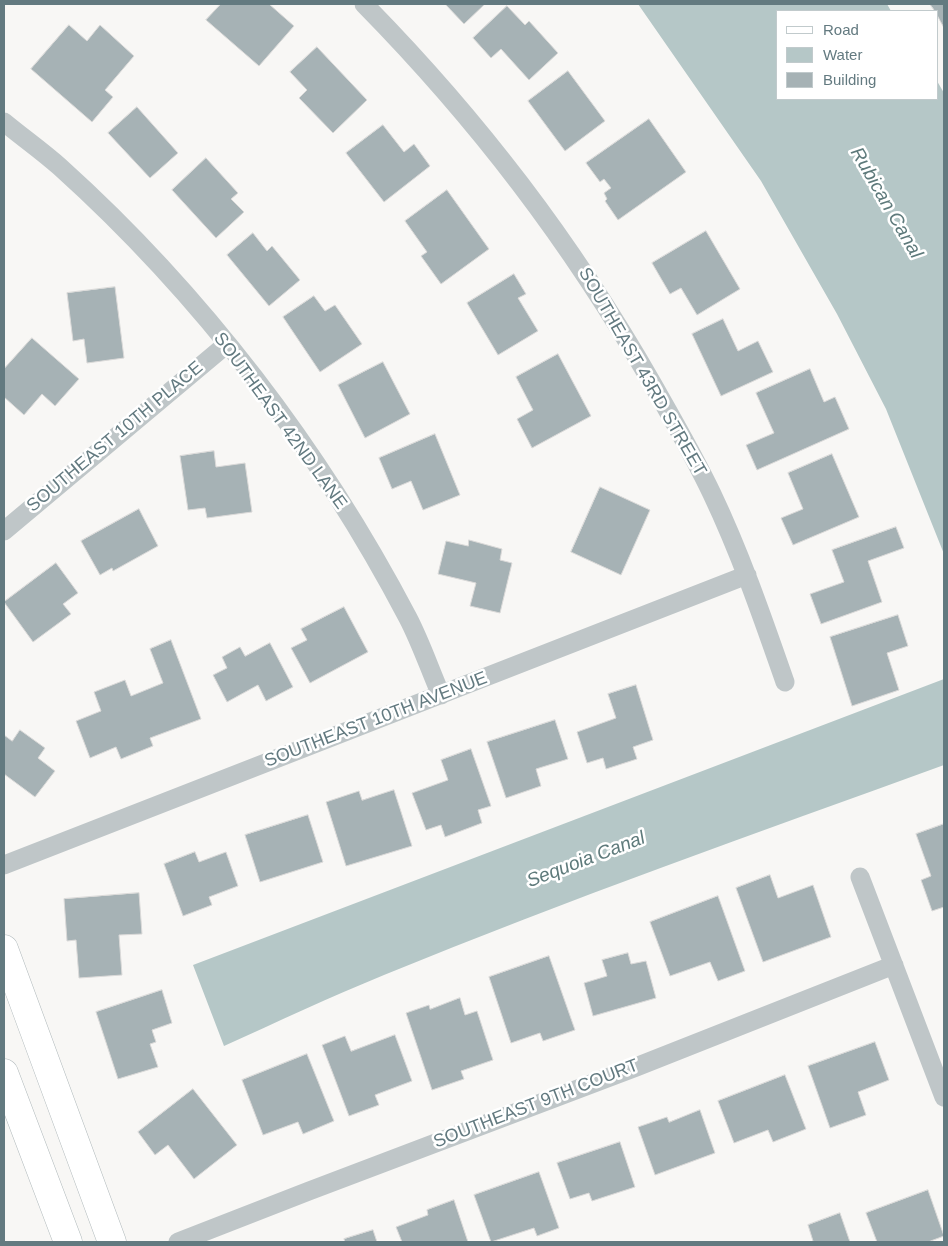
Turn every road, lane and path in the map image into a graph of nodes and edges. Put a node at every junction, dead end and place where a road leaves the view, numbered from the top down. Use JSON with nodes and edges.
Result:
{"nodes":[{"id":1,"x":364,"y":4,"type":"edge"},
{"id":2,"x":4,"y":122,"type":"edge"},
{"id":3,"x":227,"y":344,"type":"junction"},
{"id":4,"x":4,"y":530,"type":"edge"},
{"id":5,"x":747,"y":576,"type":"junction"},
{"id":6,"x":786,"y":682,"type":"dead end"},
{"id":7,"x":441,"y":695,"type":"junction"},
{"id":8,"x":4,"y":865,"type":"edge"},
{"id":9,"x":860,"y":877,"type":"dead end"},
{"id":10,"x":4,"y":949,"type":"edge"},
{"id":11,"x":894,"y":965,"type":"junction"},
{"id":12,"x":4,"y":1073,"type":"edge"},
{"id":13,"x":944,"y":1097,"type":"edge"},
{"id":14,"x":68,"y":1242,"type":"edge"},
{"id":15,"x":112,"y":1242,"type":"edge"},
{"id":16,"x":178,"y":1242,"type":"edge"}],
"edges":[{"from":1,"to":5,"type":"street","name":"SOUTHEAST 43RD STREET"},
{"from":2,"to":3,"type":"street","name":"SOUTHEAST 42ND LANE"},
{"from":3,"to":4,"type":"street","name":"SOUTHEAST 10TH PLACE"},
{"from":3,"to":7,"type":"street","name":"SOUTHEAST 42ND LANE"},
{"from":5,"to":6,"type":"street","name":"SOUTHEAST 43RD STREET"},
{"from":5,"to":7,"type":"street","name":"SOUTHEAST 10TH AVENUE"},
{"from":7,"to":8,"type":"street","name":"SOUTHEAST 10TH AVENUE"},
{"from":9,"to":11,"type":"street"},
{"from":10,"to":15,"type":"main road"},
{"from":11,"to":13,"type":"street"},
{"from":11,"to":16,"type":"street","name":"SOUTHEAST 9TH COURT"},
{"from":12,"to":14,"type":"main road"}]}
